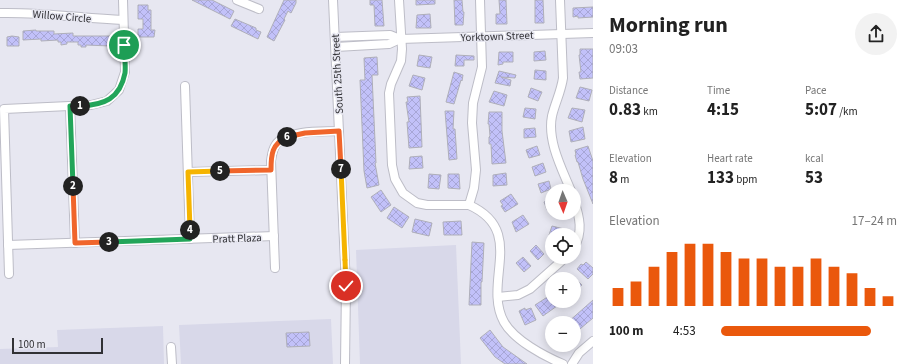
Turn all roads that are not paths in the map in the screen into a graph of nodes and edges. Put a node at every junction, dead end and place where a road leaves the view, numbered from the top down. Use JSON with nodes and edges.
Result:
{"nodes":[{"id":1,"x":123,"y":0,"type":"edge"},
{"id":2,"x":238,"y":0,"type":"edge"},
{"id":3,"x":334,"y":0,"type":"edge"},
{"id":4,"x":399,"y":0,"type":"edge"},
{"id":5,"x":480,"y":0,"type":"edge"},
{"id":6,"x":560,"y":0,"type":"edge"},
{"id":7,"x":259,"y":9,"type":"dead end"},
{"id":8,"x":0,"y":13,"type":"edge"},
{"id":9,"x":123,"y":20,"type":"junction"},
{"id":10,"x":593,"y":33,"type":"edge"},
{"id":11,"x":561,"y":34,"type":"junction"},
{"id":12,"x":335,"y":37,"type":"junction"},
{"id":13,"x":481,"y":37,"type":"junction"},
{"id":14,"x":400,"y":39,"type":"junction"},
{"id":15,"x":336,"y":47,"type":"junction"},
{"id":16,"x":185,"y":86,"type":"dead end"},
{"id":17,"x":70,"y":106,"type":"junction"},
{"id":18,"x":339,"y":131,"type":"junction"},
{"id":19,"x":271,"y":170,"type":"junction"},
{"id":20,"x":188,"y":172,"type":"junction"},
{"id":21,"x":568,"y":184,"type":"edge"},
{"id":22,"x":469,"y":206,"type":"junction"},
{"id":23,"x":274,"y":236,"type":"junction"},
{"id":24,"x":190,"y":239,"type":"junction"},
{"id":25,"x":75,"y":243,"type":"junction"},
{"id":26,"x":8,"y":245,"type":"junction"},
{"id":27,"x":558,"y":264,"type":"edge"},
{"id":28,"x":275,"y":268,"type":"dead end"},
{"id":29,"x":9,"y":274,"type":"dead end"},
{"id":30,"x":498,"y":297,"type":"junction"},
{"id":31,"x":593,"y":341,"type":"edge"},
{"id":32,"x":171,"y":347,"type":"dead end"},
{"id":33,"x":172,"y":364,"type":"edge"},
{"id":34,"x":345,"y":364,"type":"edge"},
{"id":35,"x":563,"y":364,"type":"edge"},
{"id":36,"x":572,"y":364,"type":"edge"}],
"edges":[{"from":1,"to":9,"type":"street"},
{"from":2,"to":7,"type":"street"},
{"from":3,"to":12,"type":"street","name":"South 25th Street"},
{"from":4,"to":14,"type":"street"},
{"from":5,"to":13,"type":"street"},
{"from":6,"to":11,"type":"street"},
{"from":8,"to":9,"type":"street","name":"Willow Circle"},
{"from":9,"to":17,"type":"street"},
{"from":10,"to":11,"type":"street","name":"Yorktown Street"},
{"from":11,"to":13,"type":"street","name":"Yorktown Street"},
{"from":11,"to":21,"type":"street"},
{"from":12,"to":14,"type":"street","name":"Yorktown Street"},
{"from":12,"to":15,"type":"street","name":"South 25th Street"},
{"from":13,"to":14,"type":"street","name":"Yorktown Street"},
{"from":13,"to":22,"type":"street"},
{"from":14,"to":15,"type":"street","name":"Yorktown Street"},
{"from":14,"to":22,"type":"street"},
{"from":15,"to":18,"type":"street","name":"South 25th Street"},
{"from":16,"to":20,"type":"street"},
{"from":17,"to":25,"type":"street"},
{"from":17,"to":26,"type":"street"},
{"from":18,"to":19,"type":"street"},
{"from":18,"to":34,"type":"street","name":"South 25th Street"},
{"from":19,"to":20,"type":"street"},
{"from":19,"to":23,"type":"street"},
{"from":20,"to":24,"type":"street"},
{"from":22,"to":30,"type":"street"},
{"from":23,"to":24,"type":"street","name":"Pratt Plaza"},
{"from":23,"to":28,"type":"street"},
{"from":24,"to":25,"type":"street","name":"Pratt Plaza"},
{"from":25,"to":26,"type":"street","name":"Pratt Plaza"},
{"from":26,"to":29,"type":"street"},
{"from":27,"to":30,"type":"street"},
{"from":30,"to":35,"type":"street"},
{"from":31,"to":36,"type":"street"},
{"from":32,"to":33,"type":"street"}]}
